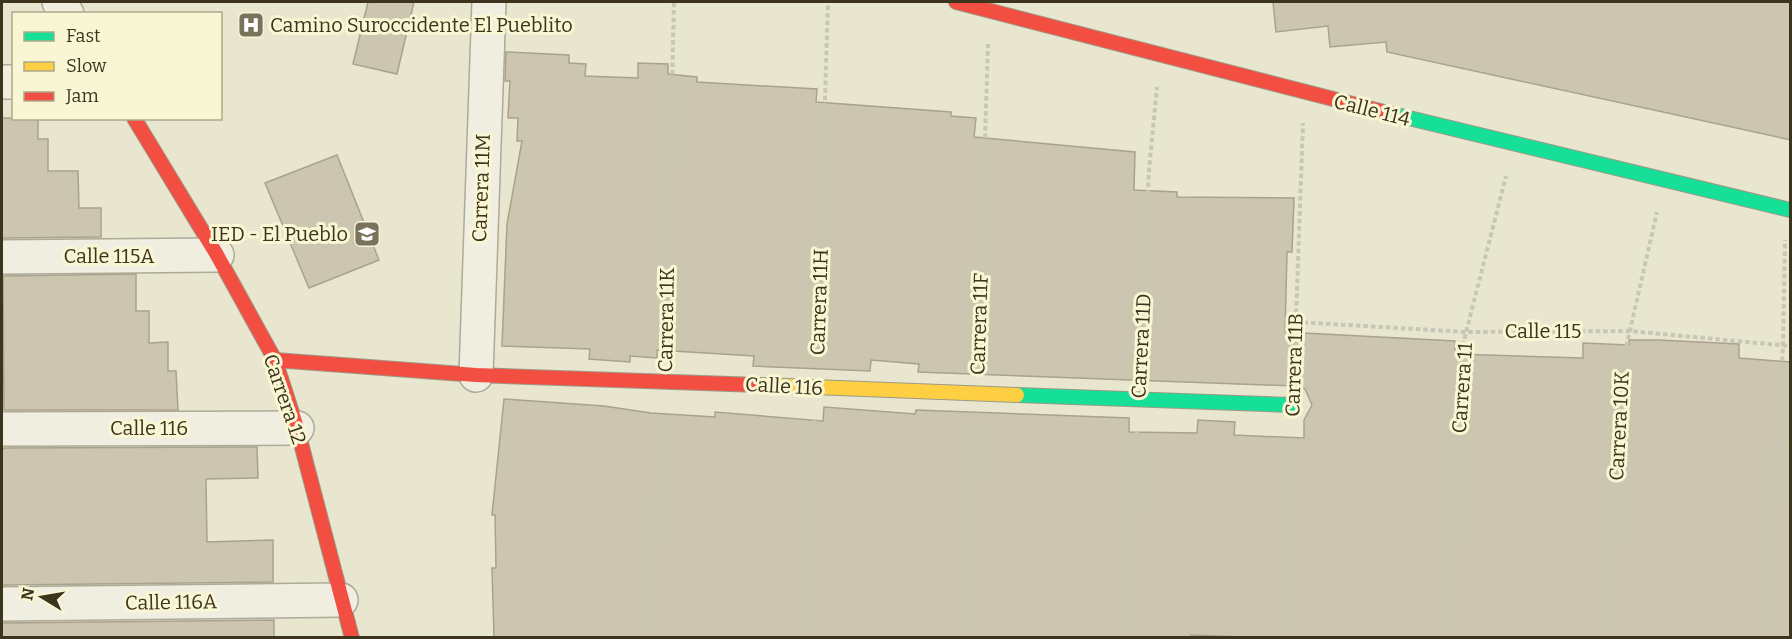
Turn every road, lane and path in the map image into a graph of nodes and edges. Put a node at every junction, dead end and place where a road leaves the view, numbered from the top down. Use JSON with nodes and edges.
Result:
{"nodes":[{"id":1,"x":489,"y":2,"type":"edge"},
{"id":2,"x":674,"y":2,"type":"edge"},
{"id":3,"x":828,"y":2,"type":"edge"},
{"id":4,"x":956,"y":2,"type":"edge"},
{"id":5,"x":990,"y":10,"type":"junction"},
{"id":6,"x":1160,"y":54,"type":"junction"},
{"id":7,"x":1305,"y":93,"type":"junction"},
{"id":8,"x":135,"y":120,"type":"edge"},
{"id":9,"x":1514,"y":145,"type":"junction"},
{"id":10,"x":1664,"y":182,"type":"junction"},
{"id":11,"x":1788,"y":209,"type":"edge"},
{"id":12,"x":217,"y":255,"type":"junction"},
{"id":13,"x":2,"y":257,"type":"edge"},
{"id":14,"x":1296,"y":322,"type":"junction"},
{"id":15,"x":1630,"y":331,"type":"junction"},
{"id":16,"x":1466,"y":332,"type":"junction"},
{"id":17,"x":1783,"y":346,"type":"junction"},
{"id":18,"x":1791,"y":346,"type":"edge"},
{"id":19,"x":275,"y":360,"type":"junction"},
{"id":20,"x":476,"y":375,"type":"junction"},
{"id":21,"x":665,"y":381,"type":"junction"},
{"id":22,"x":816,"y":387,"type":"junction"},
{"id":23,"x":977,"y":394,"type":"junction"},
{"id":24,"x":1138,"y":401,"type":"junction"},
{"id":25,"x":1293,"y":405,"type":"junction"},
{"id":26,"x":297,"y":428,"type":"junction"},
{"id":27,"x":2,"y":429,"type":"edge"},
{"id":28,"x":341,"y":600,"type":"junction"},
{"id":29,"x":2,"y":604,"type":"edge"},
{"id":30,"x":352,"y":638,"type":"edge"},
{"id":31,"x":648,"y":638,"type":"edge"},
{"id":32,"x":804,"y":638,"type":"edge"},
{"id":33,"x":969,"y":638,"type":"edge"},
{"id":34,"x":1130,"y":638,"type":"edge"},
{"id":35,"x":1287,"y":638,"type":"edge"},
{"id":36,"x":1451,"y":638,"type":"edge"},
{"id":37,"x":1611,"y":638,"type":"edge"},
{"id":38,"x":1768,"y":638,"type":"edge"}],
"edges":[{"from":1,"to":20,"type":"street","name":"Carrera 11M"},
{"from":2,"to":21,"type":"path","name":"Carrera 11K"},
{"from":3,"to":22,"type":"path","name":"Carrera 11H"},
{"from":4,"to":5,"type":"street","name":"Calle 114"},
{"from":5,"to":6,"type":"street","name":"Calle 114"},
{"from":5,"to":23,"type":"path","name":"Carrera 11F"},
{"from":6,"to":7,"type":"street","name":"Calle 114"},
{"from":6,"to":24,"type":"path","name":"Carrera 11D"},
{"from":7,"to":9,"type":"street","name":"Calle 114"},
{"from":7,"to":14,"type":"path","name":"Carrera 11B"},
{"from":8,"to":12,"type":"street","name":"Carrera 12"},
{"from":9,"to":10,"type":"street","name":"Calle 114"},
{"from":9,"to":16,"type":"path","name":"Carrera 11"},
{"from":10,"to":11,"type":"street","name":"Calle 114"},
{"from":10,"to":15,"type":"path","name":"Carrera 10K"},
{"from":11,"to":17,"type":"path"},
{"from":12,"to":13,"type":"street","name":"Calle 115A"},
{"from":12,"to":19,"type":"street","name":"Carrera 12"},
{"from":14,"to":16,"type":"path","name":"Calle 115"},
{"from":14,"to":25,"type":"path","name":"Carrera 11B"},
{"from":15,"to":16,"type":"path","name":"Calle 115"},
{"from":15,"to":17,"type":"path","name":"Calle 115"},
{"from":15,"to":37,"type":"path","name":"Carrera 10K"},
{"from":16,"to":36,"type":"path","name":"Carrera 11"},
{"from":17,"to":18,"type":"path","name":"Calle 115"},
{"from":17,"to":38,"type":"path"},
{"from":19,"to":20,"type":"street","name":"Calle 116"},
{"from":19,"to":26,"type":"street","name":"Carrera 12"},
{"from":20,"to":21,"type":"street","name":"Calle 116"},
{"from":21,"to":22,"type":"street","name":"Calle 116"},
{"from":21,"to":31,"type":"path","name":"Carrera 11K"},
{"from":22,"to":23,"type":"street","name":"Calle 116"},
{"from":22,"to":32,"type":"path","name":"Carrera 11H"},
{"from":23,"to":24,"type":"street","name":"Calle 116"},
{"from":23,"to":33,"type":"path","name":"Carrera 11F"},
{"from":24,"to":25,"type":"street","name":"Calle 116"},
{"from":24,"to":34,"type":"path","name":"Carrera 11D"},
{"from":25,"to":35,"type":"path","name":"Carrera 11B"},
{"from":26,"to":27,"type":"street","name":"Calle 116"},
{"from":26,"to":28,"type":"street","name":"Carrera 12"},
{"from":28,"to":29,"type":"street","name":"Calle 116A"},
{"from":28,"to":30,"type":"street","name":"Carrera 12"}]}
